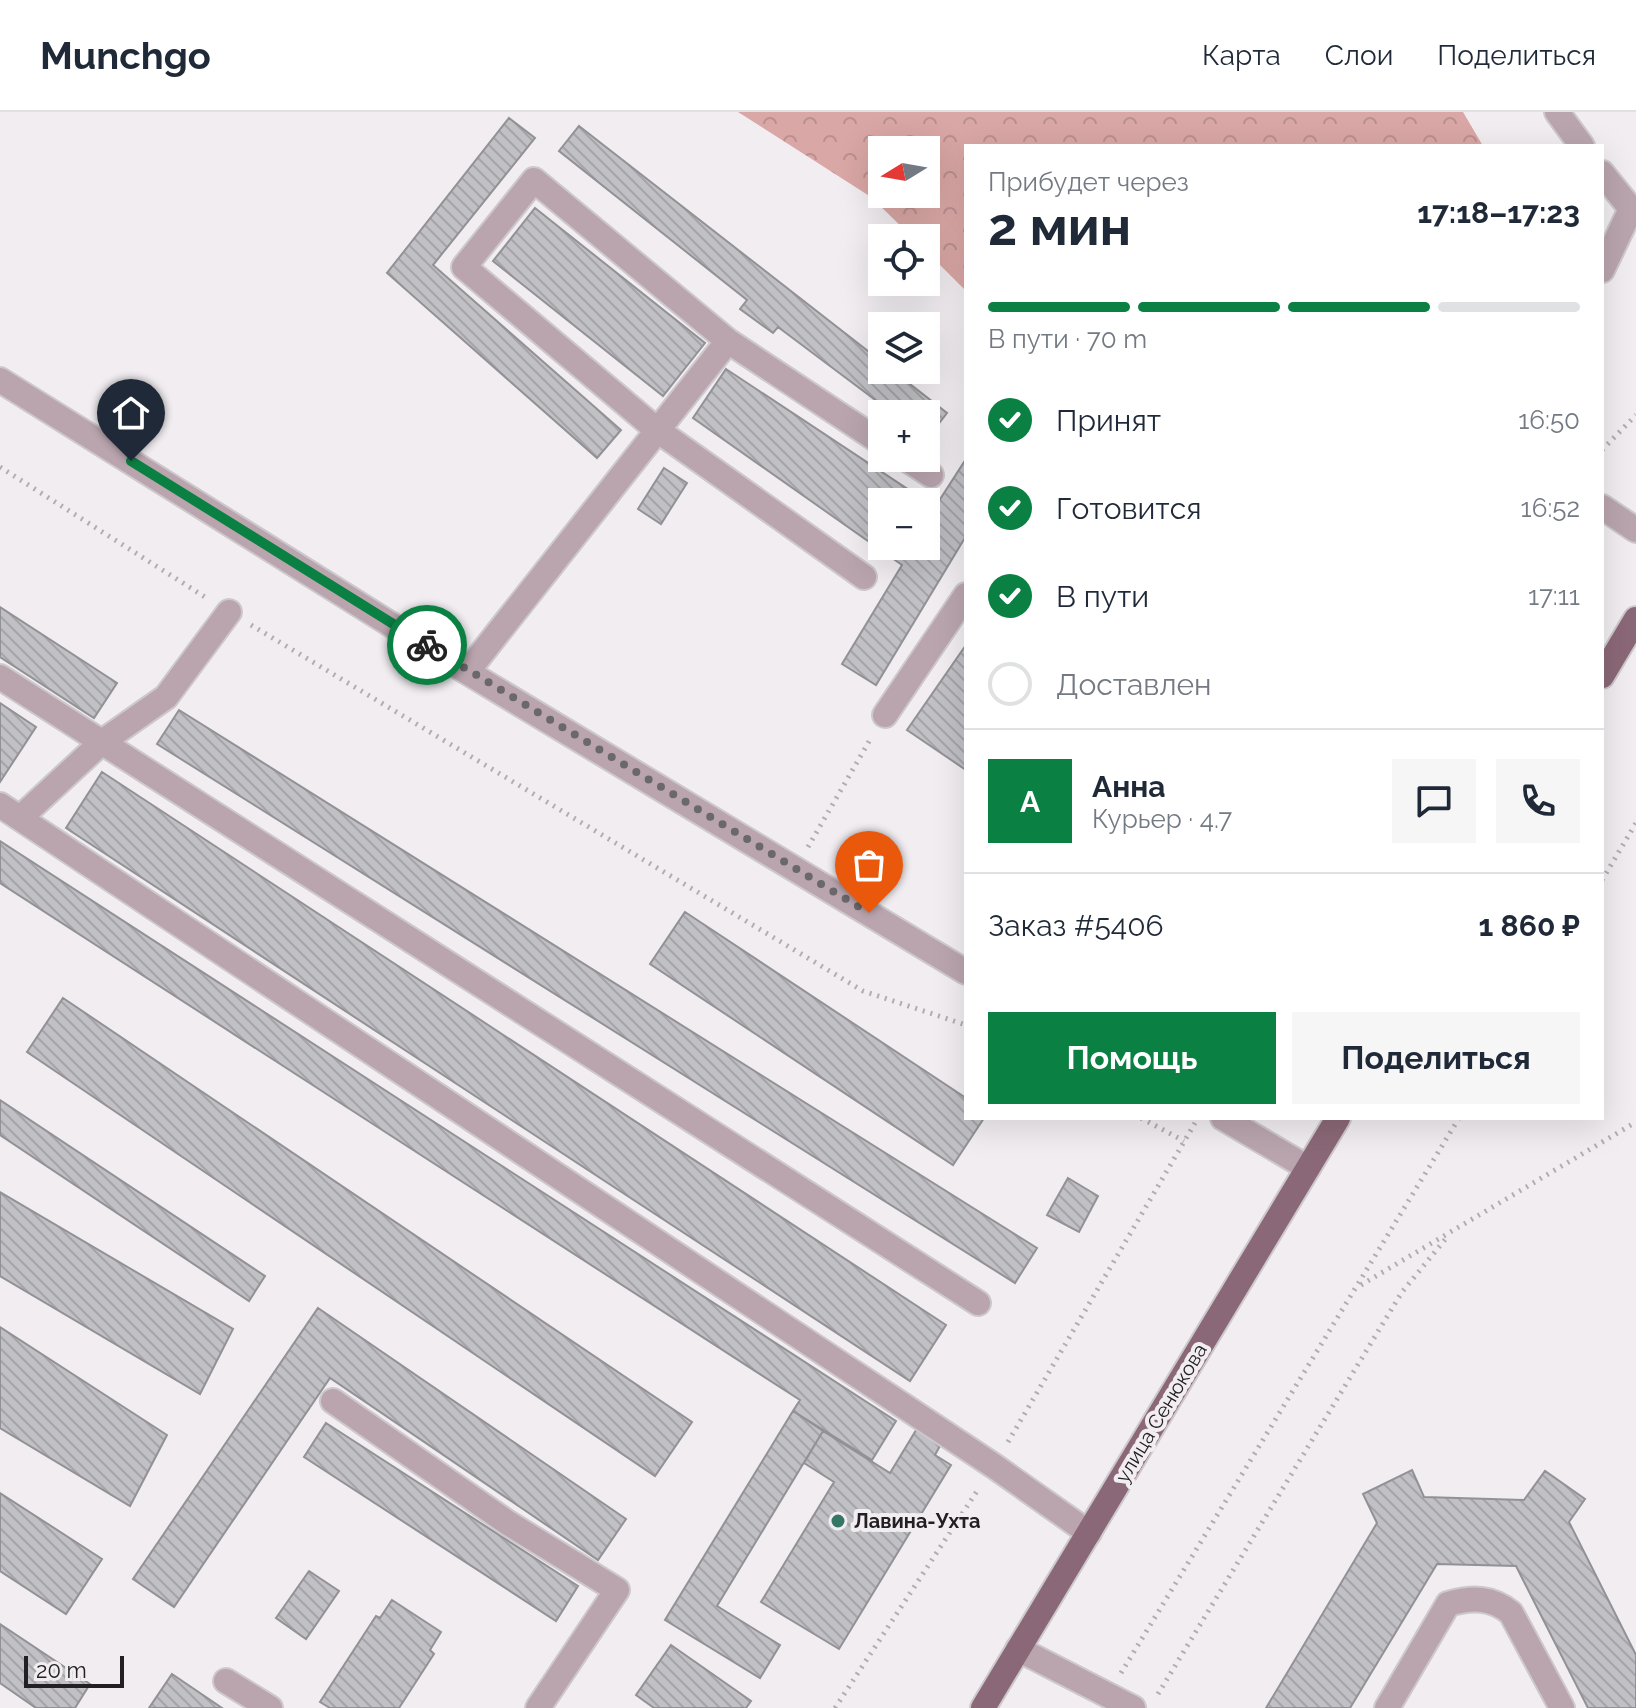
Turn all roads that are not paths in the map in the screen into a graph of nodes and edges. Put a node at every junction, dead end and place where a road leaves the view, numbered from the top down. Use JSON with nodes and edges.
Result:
{"nodes":[{"id":1,"x":1557,"y":112,"type":"edge"},
{"id":2,"x":1581,"y":144,"type":"edge"},
{"id":3,"x":1604,"y":176,"type":"edge"},
{"id":4,"x":1633,"y":213,"type":"edge"},
{"id":5,"x":1604,"y":266,"type":"edge"},
{"id":6,"x":728,"y":341,"type":"junction"},
{"id":7,"x":0,"y":380,"type":"edge"},
{"id":8,"x":657,"y":430,"type":"junction"},
{"id":9,"x":868,"y":434,"type":"edge"},
{"id":10,"x":926,"y":472,"type":"edge"},
{"id":11,"x":931,"y":475,"type":"dead end"},
{"id":12,"x":1604,"y":508,"type":"edge"},
{"id":13,"x":1636,"y":530,"type":"edge"},
{"id":14,"x":864,"y":577,"type":"dead end"},
{"id":15,"x":964,"y":598,"type":"edge"},
{"id":16,"x":229,"y":612,"type":"road end"},
{"id":17,"x":1636,"y":621,"type":"edge"},
{"id":18,"x":467,"y":672,"type":"junction"},
{"id":19,"x":1604,"y":673,"type":"edge"},
{"id":20,"x":0,"y":677,"type":"edge"},
{"id":21,"x":885,"y":715,"type":"road end"},
{"id":22,"x":102,"y":742,"type":"junction"},
{"id":23,"x":10,"y":812,"type":"edge"},
{"id":24,"x":964,"y":971,"type":"edge"},
{"id":25,"x":1226,"y":1120,"type":"edge"},
{"id":26,"x":1337,"y":1120,"type":"edge"},
{"id":27,"x":1308,"y":1168,"type":"junction"},
{"id":28,"x":978,"y":1303,"type":"dead end"},
{"id":29,"x":333,"y":1401,"type":"dead end"},
{"id":30,"x":1089,"y":1533,"type":"junction"},
{"id":31,"x":1018,"y":1649,"type":"junction"},
{"id":32,"x":226,"y":1681,"type":"dead end"},
{"id":33,"x":270,"y":1708,"type":"edge"},
{"id":34,"x":538,"y":1708,"type":"edge"},
{"id":35,"x":983,"y":1708,"type":"edge"},
{"id":36,"x":1133,"y":1708,"type":"edge"},
{"id":37,"x":1387,"y":1708,"type":"edge"},
{"id":38,"x":1562,"y":1708,"type":"edge"}],
"edges":[{"from":1,"to":2,"type":"street"},
{"from":3,"to":4,"type":"street"},
{"from":4,"to":5,"type":"street"},
{"from":6,"to":8,"type":"street"},
{"from":6,"to":8,"type":"street"},
{"from":6,"to":9,"type":"street"},
{"from":7,"to":18,"type":"street"},
{"from":8,"to":14,"type":"street"},
{"from":8,"to":18,"type":"street"},
{"from":10,"to":11,"type":"street"},
{"from":12,"to":13,"type":"street"},
{"from":15,"to":21,"type":"street"},
{"from":16,"to":22,"type":"street"},
{"from":17,"to":19,"type":"main road"},
{"from":18,"to":24,"type":"street"},
{"from":20,"to":22,"type":"street"},
{"from":22,"to":23,"type":"street"},
{"from":22,"to":28,"type":"street"},
{"from":23,"to":30,"type":"street"},
{"from":25,"to":27,"type":"street"},
{"from":26,"to":27,"type":"main road","name":"улица Сенюкова"},
{"from":27,"to":30,"type":"main road","name":"улица Сенюкова"},
{"from":29,"to":34,"type":"street"},
{"from":30,"to":31,"type":"main road","name":"улица Сенюкова"},
{"from":31,"to":35,"type":"main road","name":"улица Сенюкова"},
{"from":31,"to":36,"type":"street"},
{"from":32,"to":33,"type":"street"},
{"from":37,"to":38,"type":"street"}]}
